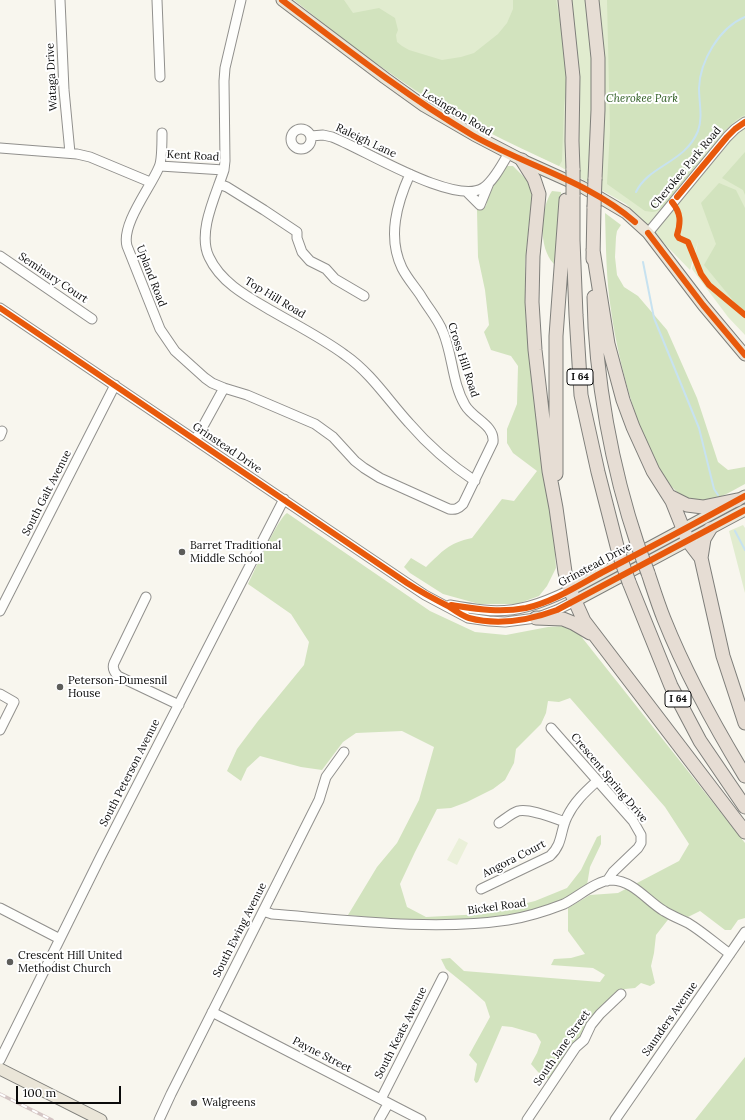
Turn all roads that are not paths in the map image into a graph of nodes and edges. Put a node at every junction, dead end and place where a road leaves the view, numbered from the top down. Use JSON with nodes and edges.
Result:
{"nodes":[{"id":1,"x":60,"y":0,"type":"edge"},
{"id":2,"x":157,"y":0,"type":"edge"},
{"id":3,"x":241,"y":0,"type":"edge"},
{"id":4,"x":282,"y":0,"type":"edge"},
{"id":5,"x":565,"y":0,"type":"edge"},
{"id":6,"x":592,"y":0,"type":"edge"},
{"id":7,"x":160,"y":77,"type":"dead end"},
{"id":8,"x":745,"y":122,"type":"edge"},
{"id":9,"x":162,"y":133,"type":"dead end"},
{"id":10,"x":311,"y":136,"type":"dead end"},
{"id":11,"x":0,"y":148,"type":"edge"},
{"id":12,"x":70,"y":153,"type":"junction"},
{"id":13,"x":509,"y":153,"type":"junction"},
{"id":14,"x":522,"y":160,"type":"junction"},
{"id":15,"x":160,"y":166,"type":"junction"},
{"id":16,"x":224,"y":170,"type":"junction"},
{"id":17,"x":410,"y":174,"type":"junction"},
{"id":18,"x":150,"y":182,"type":"junction"},
{"id":19,"x":490,"y":182,"type":"junction"},
{"id":20,"x":219,"y":184,"type":"junction"},
{"id":21,"x":467,"y":192,"type":"junction"},
{"id":22,"x":570,"y":194,"type":"junction"},
{"id":23,"x":648,"y":233,"type":"junction"},
{"id":24,"x":593,"y":250,"type":"junction"},
{"id":25,"x":0,"y":256,"type":"edge"},
{"id":26,"x":364,"y":296,"type":"dead end"},
{"id":27,"x":0,"y":308,"type":"edge"},
{"id":28,"x":92,"y":318,"type":"dead end"},
{"id":29,"x":745,"y":355,"type":"edge"},
{"id":30,"x":115,"y":385,"type":"junction"},
{"id":31,"x":224,"y":388,"type":"junction"},
{"id":32,"x":196,"y":439,"type":"junction"},
{"id":33,"x":475,"y":481,"type":"junction"},
{"id":34,"x":669,"y":496,"type":"junction"},
{"id":35,"x":284,"y":499,"type":"junction"},
{"id":36,"x":742,"y":502,"type":"edge"},
{"id":37,"x":556,"y":508,"type":"junction"},
{"id":38,"x":710,"y":529,"type":"junction"},
{"id":39,"x":686,"y":535,"type":"junction"},
{"id":40,"x":701,"y":558,"type":"junction"},
{"id":41,"x":573,"y":595,"type":"junction"},
{"id":42,"x":146,"y":598,"type":"dead end"},
{"id":43,"x":444,"y":604,"type":"junction"},
{"id":44,"x":0,"y":611,"type":"edge"},
{"id":45,"x":536,"y":618,"type":"junction"},
{"id":46,"x":596,"y":637,"type":"junction"},
{"id":47,"x":0,"y":694,"type":"edge"},
{"id":48,"x":179,"y":705,"type":"junction"},
{"id":49,"x":745,"y":723,"type":"edge"},
{"id":50,"x":551,"y":728,"type":"dead end"},
{"id":51,"x":0,"y":730,"type":"edge"},
{"id":52,"x":344,"y":752,"type":"dead end"},
{"id":53,"x":745,"y":776,"type":"edge"},
{"id":54,"x":597,"y":781,"type":"junction"},
{"id":55,"x":745,"y":807,"type":"edge"},
{"id":56,"x":565,"y":822,"type":"junction"},
{"id":57,"x":499,"y":823,"type":"dead end"},
{"id":58,"x":745,"y":832,"type":"edge"},
{"id":59,"x":607,"y":881,"type":"junction"},
{"id":60,"x":481,"y":889,"type":"dead end"},
{"id":61,"x":0,"y":908,"type":"edge"},
{"id":62,"x":263,"y":911,"type":"junction"},
{"id":63,"x":745,"y":932,"type":"edge"},
{"id":64,"x":60,"y":939,"type":"junction"},
{"id":65,"x":730,"y":954,"type":"junction"},
{"id":66,"x":443,"y":977,"type":"dead end"},
{"id":67,"x":621,"y":994,"type":"dead end"},
{"id":68,"x":212,"y":1012,"type":"junction"},
{"id":69,"x":0,"y":1060,"type":"edge"},
{"id":70,"x":0,"y":1069,"type":"edge"},
{"id":71,"x":384,"y":1101,"type":"junction"},
{"id":72,"x":101,"y":1120,"type":"edge"},
{"id":73,"x":159,"y":1120,"type":"edge"},
{"id":74,"x":379,"y":1120,"type":"edge"},
{"id":75,"x":420,"y":1120,"type":"edge"},
{"id":76,"x":527,"y":1120,"type":"edge"},
{"id":77,"x":616,"y":1120,"type":"edge"}],
"edges":[{"from":1,"to":12,"type":"street","name":"Wataga Drive"},
{"from":2,"to":7,"type":"street"},
{"from":3,"to":16,"type":"street","name":"Top Hill Road"},
{"from":4,"to":13,"type":"main road","name":"Lexington Road"},
{"from":5,"to":22,"type":"highway","number":"I 64","bridge":true},
{"from":6,"to":24,"type":"highway","number":"I 64","bridge":true},
{"from":8,"to":23,"type":"street","name":"Cherokee Park Road"},
{"from":9,"to":15,"type":"street"},
{"from":10,"to":17,"type":"street","name":"Raleigh Lane"},
{"from":11,"to":12,"type":"street"},
{"from":12,"to":18,"type":"street"},
{"from":13,"to":14,"type":"main road","name":"Lexington Road"},
{"from":13,"to":19,"type":"street"},
{"from":14,"to":23,"type":"main road","name":"Lexington Road"},
{"from":14,"to":37,"type":"highway"},
{"from":15,"to":16,"type":"street","name":"Kent Road"},
{"from":15,"to":18,"type":"street","name":"Upland Road"},
{"from":16,"to":20,"type":"street","name":"Top Hill Road"},
{"from":17,"to":21,"type":"street"},
{"from":17,"to":33,"type":"street","name":"Cross Hill Road"},
{"from":18,"to":31,"type":"street","name":"Upland Road"},
{"from":19,"to":21,"type":"street"},
{"from":19,"to":21,"type":"street"},
{"from":20,"to":26,"type":"street"},
{"from":20,"to":33,"type":"street","name":"Top Hill Road"},
{"from":22,"to":37,"type":"highway"},
{"from":22,"to":55,"type":"highway","number":"I 64","bridge":true},
{"from":23,"to":29,"type":"main road","name":"Lexington Road"},
{"from":24,"to":34,"type":"highway"},
{"from":24,"to":53,"type":"highway","number":"I 64","bridge":true},
{"from":25,"to":28,"type":"street","name":"Seminary Court"},
{"from":27,"to":30,"type":"street","name":"Grinstead Drive"},
{"from":30,"to":32,"type":"street","name":"Grinstead Drive"},
{"from":30,"to":44,"type":"street","name":"South Galt Avenue"},
{"from":31,"to":32,"type":"street"},
{"from":31,"to":33,"type":"street","name":"Cross Hill Road"},
{"from":32,"to":35,"type":"street","name":"Grinstead Drive"},
{"from":34,"to":36,"type":"highway"},
{"from":34,"to":39,"type":"highway"},
{"from":35,"to":43,"type":"street","name":"Grinstead Drive"},
{"from":35,"to":48,"type":"street","name":"South Peterson Avenue"},
{"from":36,"to":38,"type":"main road","name":"Grinstead Drive"},
{"from":36,"to":39,"type":"main road","name":"Grinstead Drive"},
{"from":37,"to":41,"type":"highway"},
{"from":38,"to":39,"type":"main road","name":"Grinstead Drive"},
{"from":38,"to":40,"type":"highway"},
{"from":39,"to":40,"type":"highway"},
{"from":39,"to":41,"type":"main road","name":"Grinstead Drive"},
{"from":40,"to":49,"type":"highway"},
{"from":41,"to":43,"type":"street","name":"Grinstead Drive"},
{"from":41,"to":45,"type":"street","name":"Grinstead Drive"},
{"from":41,"to":46,"type":"highway"},
{"from":42,"to":48,"type":"street"},
{"from":43,"to":45,"type":"street","name":"Grinstead Drive"},
{"from":45,"to":46,"type":"highway"},
{"from":46,"to":58,"type":"highway"},
{"from":47,"to":51,"type":"street"},
{"from":48,"to":64,"type":"street","name":"South Peterson Avenue"},
{"from":50,"to":54,"type":"street","name":"Crescent Spring Drive"},
{"from":52,"to":62,"type":"street","name":"South Ewing Avenue"},
{"from":54,"to":56,"type":"street"},
{"from":54,"to":59,"type":"street","name":"Crescent Spring Drive"},
{"from":56,"to":57,"type":"street"},
{"from":56,"to":60,"type":"street","name":"Angora Court"},
{"from":59,"to":62,"type":"street","name":"Bickel Road"},
{"from":59,"to":65,"type":"street"},
{"from":61,"to":64,"type":"street"},
{"from":62,"to":68,"type":"street","name":"South Ewing Avenue"},
{"from":63,"to":65,"type":"street","name":"Saunders Avenue"},
{"from":64,"to":69,"type":"street","name":"South Peterson Avenue"},
{"from":65,"to":77,"type":"street","name":"Saunders Avenue"},
{"from":66,"to":71,"type":"street","name":"South Keats Avenue"},
{"from":67,"to":76,"type":"street","name":"South Jane Street"},
{"from":68,"to":71,"type":"street","name":"Payne Street"},
{"from":68,"to":73,"type":"street","name":"South Ewing Avenue"},
{"from":70,"to":72,"type":"main road"},
{"from":71,"to":74,"type":"street","name":"South Keats Avenue"},
{"from":71,"to":75,"type":"street","name":"Payne Street"}]}
